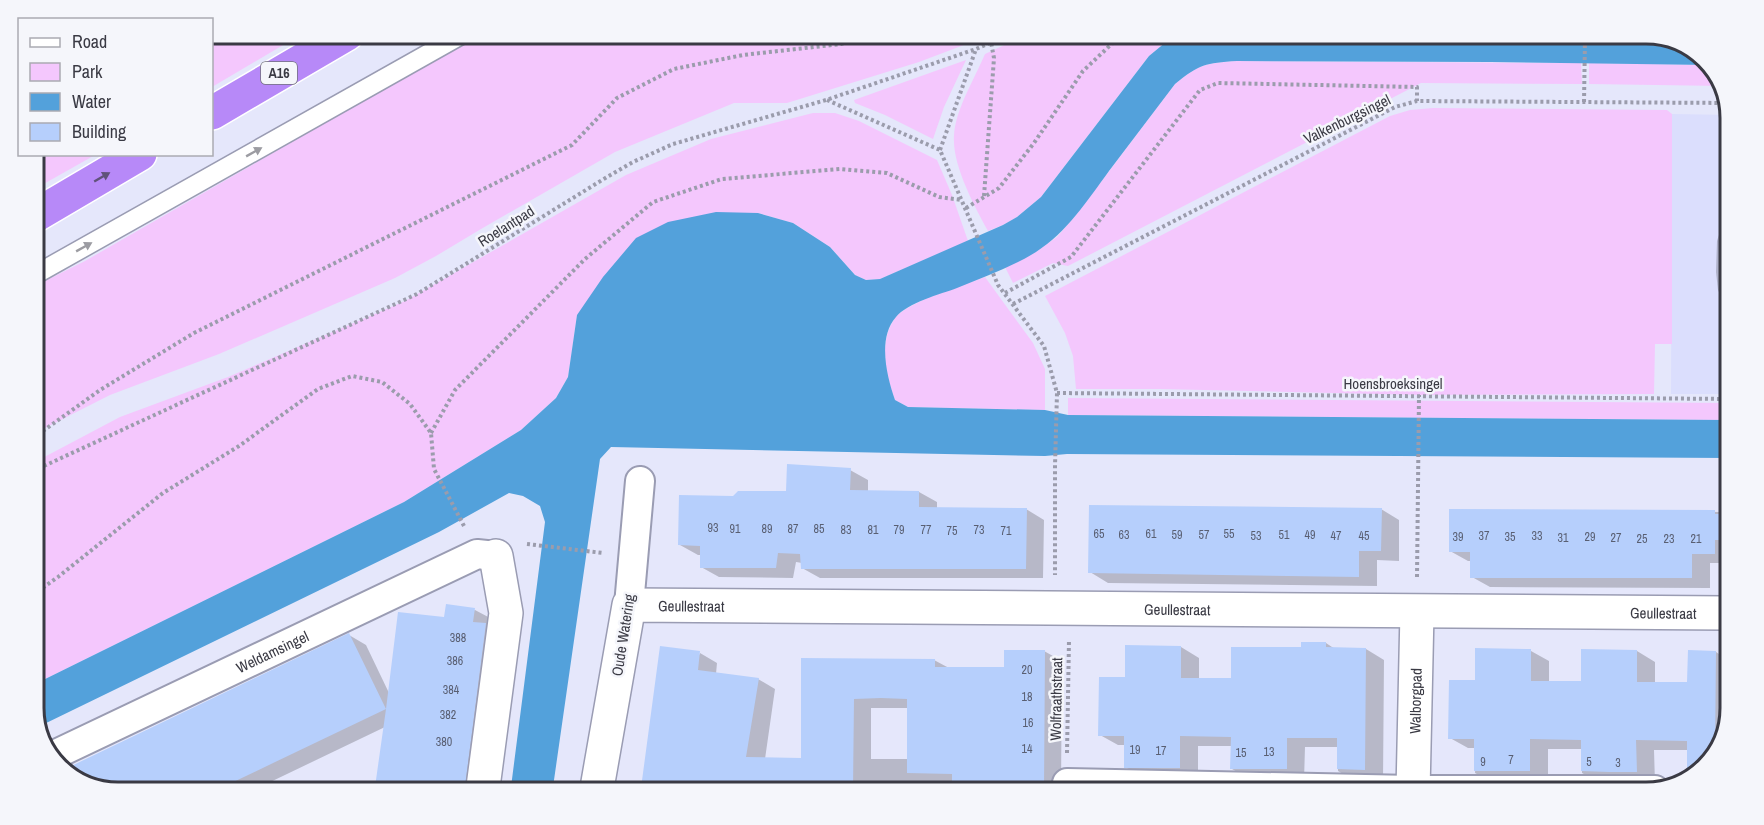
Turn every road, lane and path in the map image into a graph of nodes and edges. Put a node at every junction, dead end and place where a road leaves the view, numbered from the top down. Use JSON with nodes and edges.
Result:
{"nodes":[{"id":1,"x":330,"y":44,"type":"edge"},
{"id":2,"x":445,"y":44,"type":"edge"},
{"id":3,"x":841,"y":44,"type":"edge"},
{"id":4,"x":984,"y":44,"type":"edge"},
{"id":5,"x":992,"y":44,"type":"edge"},
{"id":6,"x":1112,"y":44,"type":"edge"},
{"id":7,"x":1584,"y":44,"type":"edge"},
{"id":8,"x":976,"y":49,"type":"junction"},
{"id":9,"x":826,"y":100,"type":"junction"},
{"id":10,"x":1417,"y":101,"type":"junction"},
{"id":11,"x":1584,"y":102,"type":"junction"},
{"id":12,"x":1719,"y":103,"type":"edge"},
{"id":13,"x":213,"y":112,"type":"edge"},
{"id":14,"x":940,"y":150,"type":"junction"},
{"id":15,"x":137,"y":156,"type":"edge"},
{"id":16,"x":984,"y":197,"type":"junction"},
{"id":17,"x":962,"y":200,"type":"junction"},
{"id":18,"x":966,"y":208,"type":"junction"},
{"id":19,"x":44,"y":211,"type":"edge"},
{"id":20,"x":44,"y":270,"type":"edge"},
{"id":21,"x":1005,"y":293,"type":"junction"},
{"id":22,"x":1013,"y":304,"type":"junction"},
{"id":23,"x":1057,"y":393,"type":"junction"},
{"id":24,"x":1419,"y":395,"type":"junction"},
{"id":25,"x":1720,"y":399,"type":"edge"},
{"id":26,"x":44,"y":430,"type":"edge"},
{"id":27,"x":431,"y":433,"type":"junction"},
{"id":28,"x":44,"y":466,"type":"edge"},
{"id":29,"x":640,"y":482,"type":"dead end"},
{"id":30,"x":465,"y":529,"type":"dead end"},
{"id":31,"x":510,"y":550,"type":"junction"},
{"id":32,"x":602,"y":553,"type":"dead end"},
{"id":33,"x":44,"y":587,"type":"edge"},
{"id":34,"x":628,"y":604,"type":"junction"},
{"id":35,"x":1062,"y":608,"type":"junction"},
{"id":36,"x":1417,"y":612,"type":"junction"},
{"id":37,"x":1720,"y":613,"type":"edge"},
{"id":38,"x":59,"y":753,"type":"edge"},
{"id":39,"x":484,"y":782,"type":"edge"},
{"id":40,"x":598,"y":782,"type":"edge"},
{"id":41,"x":1067,"y":782,"type":"edge"},
{"id":42,"x":1413,"y":782,"type":"edge"}],
"edges":[{"from":1,"to":13,"type":"highway","number":"A16"},
{"from":20,"to":2,"type":"lane","one_way":true},
{"from":3,"to":26,"type":"path"},
{"from":4,"to":8,"type":"path","name":"Roelantpad"},
{"from":5,"to":16,"type":"path"},
{"from":6,"to":16,"type":"path"},
{"from":7,"to":11,"type":"path"},
{"from":8,"to":9,"type":"path","name":"Roelantpad"},
{"from":8,"to":14,"type":"path"},
{"from":9,"to":14,"type":"path"},
{"from":9,"to":28,"type":"path","name":"Roelantpad"},
{"from":10,"to":11,"type":"path","name":"Valkenburgsingel"},
{"from":10,"to":21,"type":"path"},
{"from":10,"to":22,"type":"path","name":"Valkenburgsingel"},
{"from":11,"to":12,"type":"path","name":"Valkenburgsingel"},
{"from":14,"to":17,"type":"path"},
{"from":19,"to":15,"type":"highway","one_way":true},
{"from":16,"to":18,"type":"path"},
{"from":17,"to":18,"type":"path"},
{"from":17,"to":27,"type":"path"},
{"from":18,"to":21,"type":"path"},
{"from":21,"to":22,"type":"path"},
{"from":22,"to":23,"type":"path"},
{"from":23,"to":24,"type":"path","name":"Hoensbroeksingel"},
{"from":23,"to":35,"type":"path"},
{"from":24,"to":25,"type":"path","name":"Hoensbroeksingel"},
{"from":24,"to":36,"type":"path"},
{"from":27,"to":30,"type":"path"},
{"from":27,"to":33,"type":"path"},
{"from":29,"to":34,"type":"street","name":"Oude Watering"},
{"from":31,"to":32,"type":"path"},
{"from":31,"to":38,"type":"street","name":"Weldamsingel"},
{"from":31,"to":39,"type":"street"},
{"from":34,"to":35,"type":"street","name":"Geullestraat"},
{"from":34,"to":40,"type":"street","name":"Oude Watering"},
{"from":35,"to":36,"type":"street","name":"Geullestraat"},
{"from":35,"to":41,"type":"path","name":"Wolfraathstraat"},
{"from":36,"to":37,"type":"street","name":"Geullestraat"},
{"from":36,"to":42,"type":"street","name":"Walborgpad"}]}
